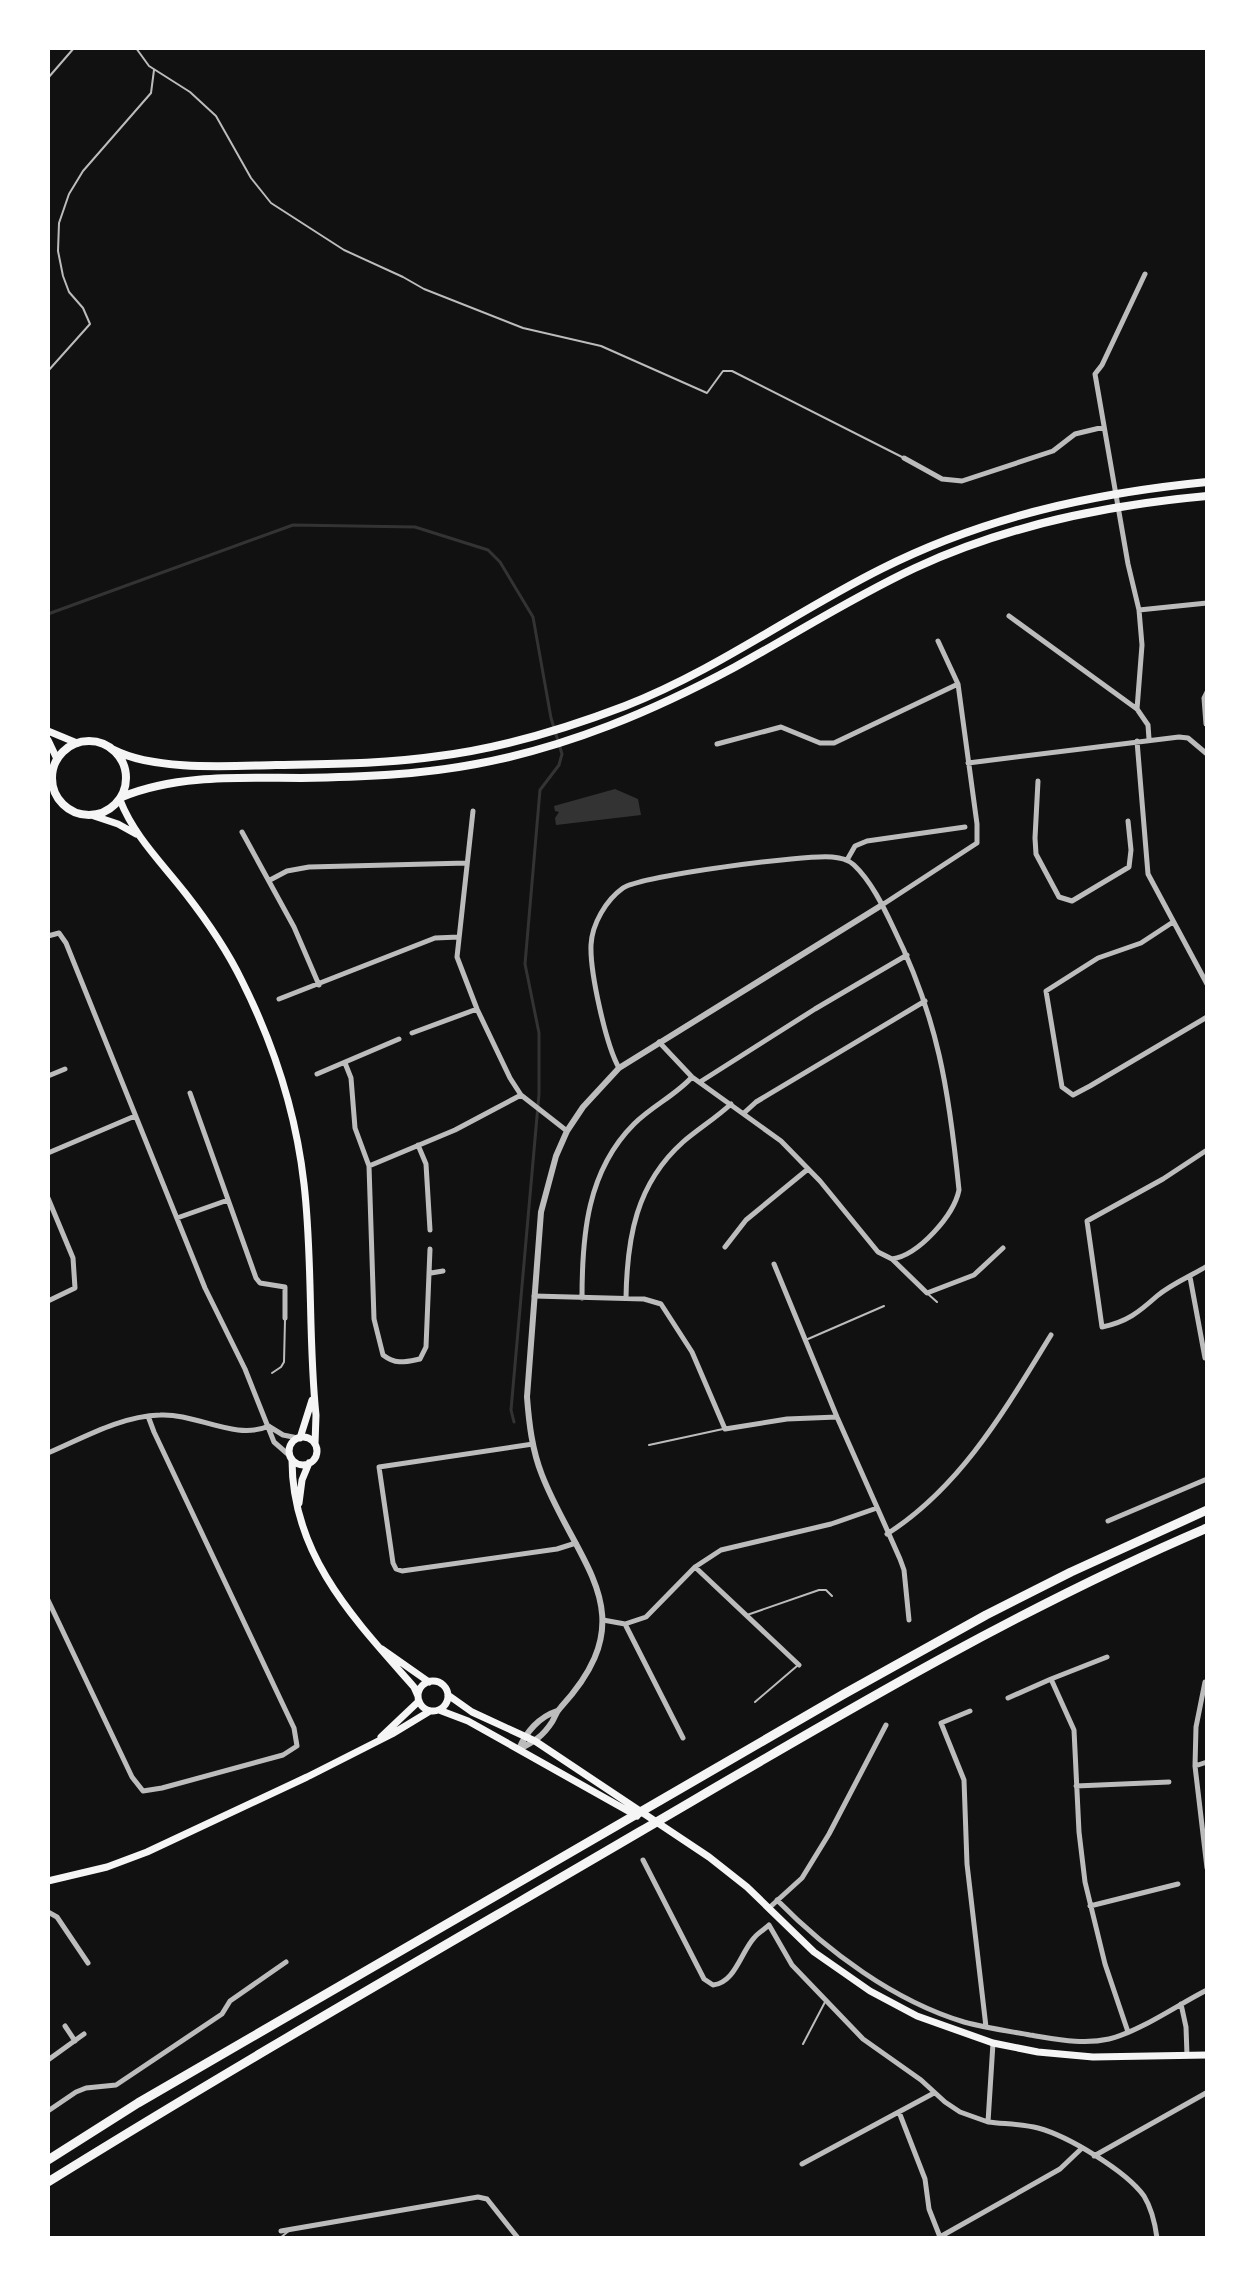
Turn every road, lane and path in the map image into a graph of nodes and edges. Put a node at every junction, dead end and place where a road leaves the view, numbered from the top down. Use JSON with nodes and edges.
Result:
{"nodes":[{"id":1,"x":74,"y":48,"type":"edge"},
{"id":2,"x":136,"y":48,"type":"edge"},
{"id":3,"x":153,"y":69,"type":"junction"},
{"id":4,"x":48,"y":78,"type":"edge"},
{"id":5,"x":1145,"y":274,"type":"dead end"},
{"id":6,"x":48,"y":371,"type":"edge"},
{"id":7,"x":1104,"y":427,"type":"junction"},
{"id":8,"x":904,"y":458,"type":"joint"},
{"id":9,"x":1207,"y":482,"type":"edge"},
{"id":10,"x":1207,"y":496,"type":"edge"},
{"id":11,"x":1207,"y":603,"type":"edge"},
{"id":12,"x":1139,"y":610,"type":"junction"},
{"id":13,"x":1009,"y":616,"type":"dead end"},
{"id":14,"x":938,"y":641,"type":"dead end"},
{"id":15,"x":958,"y":684,"type":"junction"},
{"id":16,"x":1207,"y":692,"type":"edge"},
{"id":17,"x":1137,"y":709,"type":"junction"},
{"id":18,"x":1206,"y":724,"type":"edge"},
{"id":19,"x":48,"y":731,"type":"edge"},
{"id":20,"x":1149,"y":739,"type":"junction"},
{"id":21,"x":48,"y":740,"type":"edge"},
{"id":22,"x":1137,"y":741,"type":"junction"},
{"id":23,"x":77,"y":743,"type":"junction"},
{"id":24,"x":717,"y":744,"type":"dead end"},
{"id":25,"x":114,"y":750,"type":"junction"},
{"id":26,"x":1207,"y":754,"type":"edge"},
{"id":27,"x":54,"y":762,"type":"edge"},
{"id":28,"x":967,"y":763,"type":"junction"},
{"id":29,"x":1038,"y":781,"type":"dead end"},
{"id":30,"x":121,"y":798,"type":"junction"},
{"id":31,"x":48,"y":800,"type":"edge"},
{"id":32,"x":64,"y":806,"type":"junction"},
{"id":33,"x":473,"y":811,"type":"dead end"},
{"id":34,"x":94,"y":816,"type":"junction"},
{"id":35,"x":1128,"y":821,"type":"dead end"},
{"id":36,"x":965,"y":827,"type":"dead end"},
{"id":37,"x":242,"y":832,"type":"dead end"},
{"id":38,"x":137,"y":835,"type":"junction"},
{"id":39,"x":847,"y":860,"type":"junction"},
{"id":40,"x":467,"y":863,"type":"junction"},
{"id":41,"x":270,"y":880,"type":"junction"},
{"id":42,"x":882,"y":905,"type":"junction"},
{"id":43,"x":1173,"y":922,"type":"junction"},
{"id":44,"x":48,"y":936,"type":"edge"},
{"id":45,"x":459,"y":937,"type":"junction"},
{"id":46,"x":907,"y":955,"type":"junction"},
{"id":47,"x":1207,"y":984,"type":"edge"},
{"id":48,"x":319,"y":985,"type":"junction"},
{"id":49,"x":279,"y":999,"type":"dead end"},
{"id":50,"x":925,"y":1001,"type":"junction"},
{"id":51,"x":477,"y":1009,"type":"junction"},
{"id":52,"x":1207,"y":1017,"type":"edge"},
{"id":53,"x":412,"y":1033,"type":"dead end"},
{"id":54,"x":399,"y":1039,"type":"dead end"},
{"id":55,"x":659,"y":1042,"type":"junction"},
{"id":56,"x":345,"y":1063,"type":"junction"},
{"id":57,"x":619,"y":1068,"type":"junction"},
{"id":58,"x":65,"y":1069,"type":"dead end"},
{"id":59,"x":317,"y":1074,"type":"dead end"},
{"id":60,"x":48,"y":1076,"type":"edge"},
{"id":61,"x":692,"y":1077,"type":"junction"},
{"id":62,"x":700,"y":1082,"type":"junction"},
{"id":63,"x":190,"y":1093,"type":"dead end"},
{"id":64,"x":521,"y":1095,"type":"junction"},
{"id":65,"x":731,"y":1104,"type":"junction"},
{"id":66,"x":744,"y":1113,"type":"junction"},
{"id":67,"x":136,"y":1116,"type":"junction"},
{"id":68,"x":567,"y":1131,"type":"junction"},
{"id":69,"x":418,"y":1145,"type":"junction"},
{"id":70,"x":1207,"y":1150,"type":"edge"},
{"id":71,"x":48,"y":1153,"type":"edge"},
{"id":72,"x":369,"y":1166,"type":"junction"},
{"id":73,"x":809,"y":1169,"type":"junction"},
{"id":74,"x":48,"y":1198,"type":"edge"},
{"id":75,"x":228,"y":1200,"type":"junction"},
{"id":76,"x":177,"y":1218,"type":"junction"},
{"id":77,"x":430,"y":1230,"type":"dead end"},
{"id":78,"x":725,"y":1247,"type":"dead end"},
{"id":79,"x":1003,"y":1248,"type":"dead end"},
{"id":80,"x":430,"y":1249,"type":"dead end"},
{"id":81,"x":892,"y":1259,"type":"junction"},
{"id":82,"x":774,"y":1264,"type":"dead end"},
{"id":83,"x":1207,"y":1266,"type":"edge"},
{"id":84,"x":443,"y":1271,"type":"dead end"},
{"id":85,"x":431,"y":1273,"type":"junction"},
{"id":86,"x":1190,"y":1277,"type":"junction"},
{"id":87,"x":927,"y":1293,"type":"junction"},
{"id":88,"x":534,"y":1296,"type":"junction"},
{"id":89,"x":582,"y":1298,"type":"junction"},
{"id":90,"x":626,"y":1298,"type":"junction"},
{"id":91,"x":48,"y":1301,"type":"edge"},
{"id":92,"x":937,"y":1302,"type":"dead end"},
{"id":93,"x":884,"y":1306,"type":"dead end"},
{"id":94,"x":285,"y":1318,"type":"joint"},
{"id":95,"x":1051,"y":1335,"type":"dead end"},
{"id":96,"x":806,"y":1339,"type":"junction"},
{"id":97,"x":1205,"y":1358,"type":"dead end"},
{"id":98,"x":272,"y":1373,"type":"dead end"},
{"id":99,"x":314,"y":1394,"type":"junction"},
{"id":100,"x":148,"y":1416,"type":"junction"},
{"id":101,"x":837,"y":1417,"type":"junction"},
{"id":102,"x":269,"y":1426,"type":"junction"},
{"id":103,"x":725,"y":1429,"type":"junction"},
{"id":104,"x":299,"y":1438,"type":"junction"},
{"id":105,"x":315,"y":1444,"type":"junction"},
{"id":106,"x":533,"y":1444,"type":"junction"},
{"id":107,"x":649,"y":1445,"type":"dead end"},
{"id":108,"x":48,"y":1453,"type":"edge"},
{"id":109,"x":291,"y":1458,"type":"junction"},
{"id":110,"x":309,"y":1463,"type":"junction"},
{"id":111,"x":1207,"y":1479,"type":"edge"},
{"id":112,"x":299,"y":1505,"type":"junction"},
{"id":113,"x":877,"y":1508,"type":"junction"},
{"id":114,"x":1207,"y":1510,"type":"edge"},
{"id":115,"x":1108,"y":1521,"type":"dead end"},
{"id":116,"x":1207,"y":1528,"type":"edge"},
{"id":117,"x":887,"y":1534,"type":"junction"},
{"id":118,"x":576,"y":1543,"type":"junction"},
{"id":119,"x":695,"y":1567,"type":"junction"},
{"id":120,"x":832,"y":1596,"type":"dead end"},
{"id":121,"x":48,"y":1600,"type":"edge"},
{"id":122,"x":746,"y":1615,"type":"junction"},
{"id":123,"x":603,"y":1620,"type":"junction"},
{"id":124,"x":909,"y":1620,"type":"dead end"},
{"id":125,"x":625,"y":1624,"type":"junction"},
{"id":126,"x":380,"y":1648,"type":"junction"},
{"id":127,"x":1107,"y":1657,"type":"dead end"},
{"id":128,"x":799,"y":1665,"type":"joint"},
{"id":129,"x":1051,"y":1679,"type":"junction"},
{"id":130,"x":429,"y":1682,"type":"junction"},
{"id":131,"x":1205,"y":1682,"type":"edge"},
{"id":132,"x":448,"y":1695,"type":"junction"},
{"id":133,"x":419,"y":1698,"type":"junction"},
{"id":134,"x":1008,"y":1698,"type":"dead end"},
{"id":135,"x":755,"y":1702,"type":"dead end"},
{"id":136,"x":439,"y":1710,"type":"junction"},
{"id":137,"x":430,"y":1711,"type":"junction"},
{"id":138,"x":557,"y":1711,"type":"junction"},
{"id":139,"x":970,"y":1711,"type":"dead end"},
{"id":140,"x":886,"y":1725,"type":"dead end"},
{"id":141,"x":525,"y":1736,"type":"junction"},
{"id":142,"x":683,"y":1738,"type":"dead end"},
{"id":143,"x":376,"y":1741,"type":"junction"},
{"id":144,"x":535,"y":1741,"type":"junction"},
{"id":145,"x":519,"y":1749,"type":"junction"},
{"id":146,"x":1207,"y":1762,"type":"edge"},
{"id":147,"x":1195,"y":1766,"type":"junction"},
{"id":148,"x":1169,"y":1782,"type":"dead end"},
{"id":149,"x":1076,"y":1786,"type":"junction"},
{"id":150,"x":661,"y":1827,"type":"junction"},
{"id":151,"x":1205,"y":1833,"type":"edge"},
{"id":152,"x":643,"y":1860,"type":"dead end"},
{"id":153,"x":1207,"y":1868,"type":"edge"},
{"id":154,"x":48,"y":1881,"type":"edge"},
{"id":155,"x":1178,"y":1884,"type":"dead end"},
{"id":156,"x":777,"y":1900,"type":"junction"},
{"id":157,"x":1090,"y":1906,"type":"junction"},
{"id":158,"x":769,"y":1908,"type":"junction"},
{"id":159,"x":48,"y":1912,"type":"edge"},
{"id":160,"x":286,"y":1962,"type":"dead end"},
{"id":161,"x":88,"y":1963,"type":"dead end"},
{"id":162,"x":1207,"y":1990,"type":"edge"},
{"id":163,"x":825,"y":2001,"type":"junction"},
{"id":164,"x":1180,"y":2004,"type":"junction"},
{"id":165,"x":65,"y":2026,"type":"dead end"},
{"id":166,"x":986,"y":2027,"type":"junction"},
{"id":167,"x":1128,"y":2032,"type":"junction"},
{"id":168,"x":84,"y":2034,"type":"dead end"},
{"id":169,"x":75,"y":2041,"type":"junction"},
{"id":170,"x":993,"y":2043,"type":"junction"},
{"id":171,"x":803,"y":2044,"type":"dead end"},
{"id":172,"x":1187,"y":2055,"type":"junction"},
{"id":173,"x":1207,"y":2055,"type":"edge"},
{"id":174,"x":48,"y":2060,"type":"edge"},
{"id":175,"x":934,"y":2093,"type":"junction"},
{"id":176,"x":1206,"y":2093,"type":"edge"},
{"id":177,"x":48,"y":2111,"type":"edge"},
{"id":178,"x":899,"y":2112,"type":"junction"},
{"id":179,"x":988,"y":2122,"type":"junction"},
{"id":180,"x":1081,"y":2149,"type":"junction"},
{"id":181,"x":1094,"y":2156,"type":"junction"},
{"id":182,"x":48,"y":2160,"type":"edge"},
{"id":183,"x":802,"y":2164,"type":"dead end"},
{"id":184,"x":48,"y":2182,"type":"edge"},
{"id":185,"x":280,"y":2234,"type":"edge"},
{"id":186,"x":939,"y":2237,"type":"edge"},
{"id":187,"x":518,"y":2238,"type":"edge"},
{"id":188,"x":1157,"y":2238,"type":"edge"}],
"edges":[{"from":1,"to":4,"type":"lane"},
{"from":2,"to":3,"type":"lane"},
{"from":3,"to":6,"type":"lane"},
{"from":3,"to":8,"type":"lane"},
{"from":5,"to":7,"type":"street"},
{"from":7,"to":8,"type":"street"},
{"from":7,"to":12,"type":"street"},
{"from":9,"to":25,"type":"highway"},
{"from":10,"to":30,"type":"highway"},
{"from":11,"to":12,"type":"street"},
{"from":12,"to":17,"type":"street"},
{"from":13,"to":17,"type":"street"},
{"from":14,"to":15,"type":"street"},
{"from":15,"to":24,"type":"street"},
{"from":15,"to":28,"type":"street"},
{"from":16,"to":18,"type":"street"},
{"from":17,"to":20,"type":"street"},
{"from":19,"to":23,"type":"main road"},
{"from":20,"to":22,"type":"street"},
{"from":20,"to":26,"type":"street"},
{"from":21,"to":27,"type":"main road"},
{"from":22,"to":28,"type":"street"},
{"from":22,"to":43,"type":"street"},
{"from":23,"to":25,"type":"highway"},
{"from":23,"to":27,"type":"highway"},
{"from":25,"to":30,"type":"highway"},
{"from":27,"to":32,"type":"highway"},
{"from":28,"to":42,"type":"street"},
{"from":29,"to":35,"type":"street"},
{"from":30,"to":34,"type":"highway"},
{"from":30,"to":38,"type":"main road"},
{"from":31,"to":32,"type":"highway"},
{"from":32,"to":34,"type":"highway"},
{"from":33,"to":40,"type":"street"},
{"from":34,"to":38,"type":"main road"},
{"from":36,"to":39,"type":"street"},
{"from":37,"to":41,"type":"street"},
{"from":38,"to":99,"type":"main road"},
{"from":39,"to":42,"type":"street"},
{"from":39,"to":57,"type":"street"},
{"from":40,"to":41,"type":"street"},
{"from":40,"to":45,"type":"street"},
{"from":41,"to":48,"type":"street"},
{"from":42,"to":46,"type":"street"},
{"from":42,"to":55,"type":"street"},
{"from":43,"to":47,"type":"street"},
{"from":43,"to":52,"type":"street"},
{"from":44,"to":67,"type":"street"},
{"from":45,"to":48,"type":"street"},
{"from":45,"to":51,"type":"street"},
{"from":46,"to":50,"type":"street"},
{"from":46,"to":62,"type":"street"},
{"from":48,"to":49,"type":"street"},
{"from":50,"to":66,"type":"street"},
{"from":50,"to":81,"type":"street"},
{"from":51,"to":53,"type":"street"},
{"from":51,"to":64,"type":"street"},
{"from":54,"to":56,"type":"street"},
{"from":55,"to":57,"type":"street"},
{"from":55,"to":61,"type":"street"},
{"from":56,"to":59,"type":"street"},
{"from":56,"to":72,"type":"street"},
{"from":57,"to":68,"type":"street"},
{"from":58,"to":60,"type":"street"},
{"from":61,"to":62,"type":"street"},
{"from":61,"to":89,"type":"street"},
{"from":62,"to":65,"type":"street"},
{"from":63,"to":75,"type":"street"},
{"from":64,"to":68,"type":"street"},
{"from":64,"to":69,"type":"street"},
{"from":65,"to":66,"type":"street"},
{"from":65,"to":90,"type":"street"},
{"from":66,"to":73,"type":"street"},
{"from":67,"to":71,"type":"street"},
{"from":67,"to":76,"type":"street"},
{"from":68,"to":88,"type":"street"},
{"from":69,"to":72,"type":"street"},
{"from":69,"to":77,"type":"street"},
{"from":70,"to":86,"type":"street"},
{"from":72,"to":85,"type":"street"},
{"from":73,"to":78,"type":"street"},
{"from":73,"to":81,"type":"street"},
{"from":74,"to":91,"type":"street"},
{"from":75,"to":76,"type":"street"},
{"from":75,"to":94,"type":"street"},
{"from":76,"to":102,"type":"street"},
{"from":79,"to":87,"type":"street"},
{"from":80,"to":85,"type":"street"},
{"from":81,"to":87,"type":"street"},
{"from":82,"to":96,"type":"street"},
{"from":83,"to":86,"type":"street"},
{"from":84,"to":85,"type":"street"},
{"from":86,"to":97,"type":"street"},
{"from":87,"to":92,"type":"lane"},
{"from":88,"to":89,"type":"street"},
{"from":88,"to":106,"type":"street"},
{"from":89,"to":90,"type":"street"},
{"from":90,"to":103,"type":"street"},
{"from":93,"to":96,"type":"lane"},
{"from":94,"to":98,"type":"lane"},
{"from":95,"to":117,"type":"street"},
{"from":96,"to":101,"type":"street"},
{"from":99,"to":104,"type":"main road"},
{"from":99,"to":105,"type":"main road"},
{"from":100,"to":102,"type":"street"},
{"from":100,"to":108,"type":"street"},
{"from":100,"to":121,"type":"street"},
{"from":101,"to":103,"type":"street"},
{"from":101,"to":113,"type":"street"},
{"from":102,"to":104,"type":"street"},
{"from":102,"to":109,"type":"street"},
{"from":103,"to":107,"type":"lane"},
{"from":104,"to":105,"type":"main road"},
{"from":104,"to":109,"type":"main road"},
{"from":105,"to":110,"type":"main road"},
{"from":106,"to":118,"type":"street"},
{"from":106,"to":118,"type":"street"},
{"from":109,"to":110,"type":"main road"},
{"from":109,"to":112,"type":"main road"},
{"from":110,"to":112,"type":"main road"},
{"from":111,"to":115,"type":"street"},
{"from":112,"to":126,"type":"main road"},
{"from":113,"to":117,"type":"street"},
{"from":113,"to":119,"type":"street"},
{"from":114,"to":182,"type":"highway"},
{"from":116,"to":184,"type":"highway"},
{"from":117,"to":124,"type":"street"},
{"from":118,"to":123,"type":"street"},
{"from":119,"to":122,"type":"street"},
{"from":119,"to":125,"type":"street"},
{"from":120,"to":122,"type":"lane"},
{"from":122,"to":128,"type":"street"},
{"from":123,"to":125,"type":"street"},
{"from":123,"to":138,"type":"street"},
{"from":125,"to":142,"type":"street"},
{"from":126,"to":130,"type":"main road"},
{"from":126,"to":133,"type":"main road"},
{"from":127,"to":129,"type":"street"},
{"from":128,"to":135,"type":"lane"},
{"from":129,"to":134,"type":"street"},
{"from":129,"to":149,"type":"street"},
{"from":130,"to":132,"type":"main road"},
{"from":130,"to":133,"type":"main road"},
{"from":131,"to":147,"type":"street"},
{"from":132,"to":136,"type":"main road"},
{"from":132,"to":141,"type":"main road"},
{"from":133,"to":137,"type":"main road"},
{"from":133,"to":143,"type":"main road"},
{"from":136,"to":137,"type":"main road"},
{"from":136,"to":145,"type":"main road"},
{"from":137,"to":143,"type":"main road"},
{"from":138,"to":141,"type":"street"},
{"from":138,"to":144,"type":"street"},
{"from":139,"to":166,"type":"street"},
{"from":140,"to":156,"type":"street"},
{"from":141,"to":144,"type":"main road"},
{"from":141,"to":145,"type":"street"},
{"from":143,"to":154,"type":"main road"},
{"from":144,"to":145,"type":"street"},
{"from":144,"to":150,"type":"main road"},
{"from":145,"to":150,"type":"main road"},
{"from":146,"to":147,"type":"street"},
{"from":147,"to":151,"type":"street"},
{"from":148,"to":149,"type":"street"},
{"from":149,"to":157,"type":"street"},
{"from":150,"to":158,"type":"main road"},
{"from":151,"to":153,"type":"street"},
{"from":152,"to":163,"type":"street"},
{"from":155,"to":157,"type":"street"},
{"from":156,"to":158,"type":"street"},
{"from":156,"to":166,"type":"street"},
{"from":157,"to":167,"type":"street"},
{"from":158,"to":170,"type":"main road"},
{"from":159,"to":161,"type":"street"},
{"from":160,"to":177,"type":"street"},
{"from":162,"to":164,"type":"street"},
{"from":163,"to":171,"type":"lane"},
{"from":163,"to":175,"type":"street"},
{"from":164,"to":167,"type":"street"},
{"from":164,"to":172,"type":"street"},
{"from":165,"to":169,"type":"street"},
{"from":166,"to":167,"type":"street"},
{"from":168,"to":169,"type":"street"},
{"from":169,"to":174,"type":"street"},
{"from":170,"to":172,"type":"main road"},
{"from":170,"to":179,"type":"street"},
{"from":172,"to":173,"type":"main road"},
{"from":175,"to":178,"type":"street"},
{"from":175,"to":179,"type":"street"},
{"from":176,"to":181,"type":"street"},
{"from":178,"to":183,"type":"street"},
{"from":178,"to":186,"type":"street"},
{"from":179,"to":180,"type":"street"},
{"from":180,"to":181,"type":"street"},
{"from":180,"to":186,"type":"street"},
{"from":181,"to":188,"type":"street"},
{"from":185,"to":187,"type":"street"}]}
